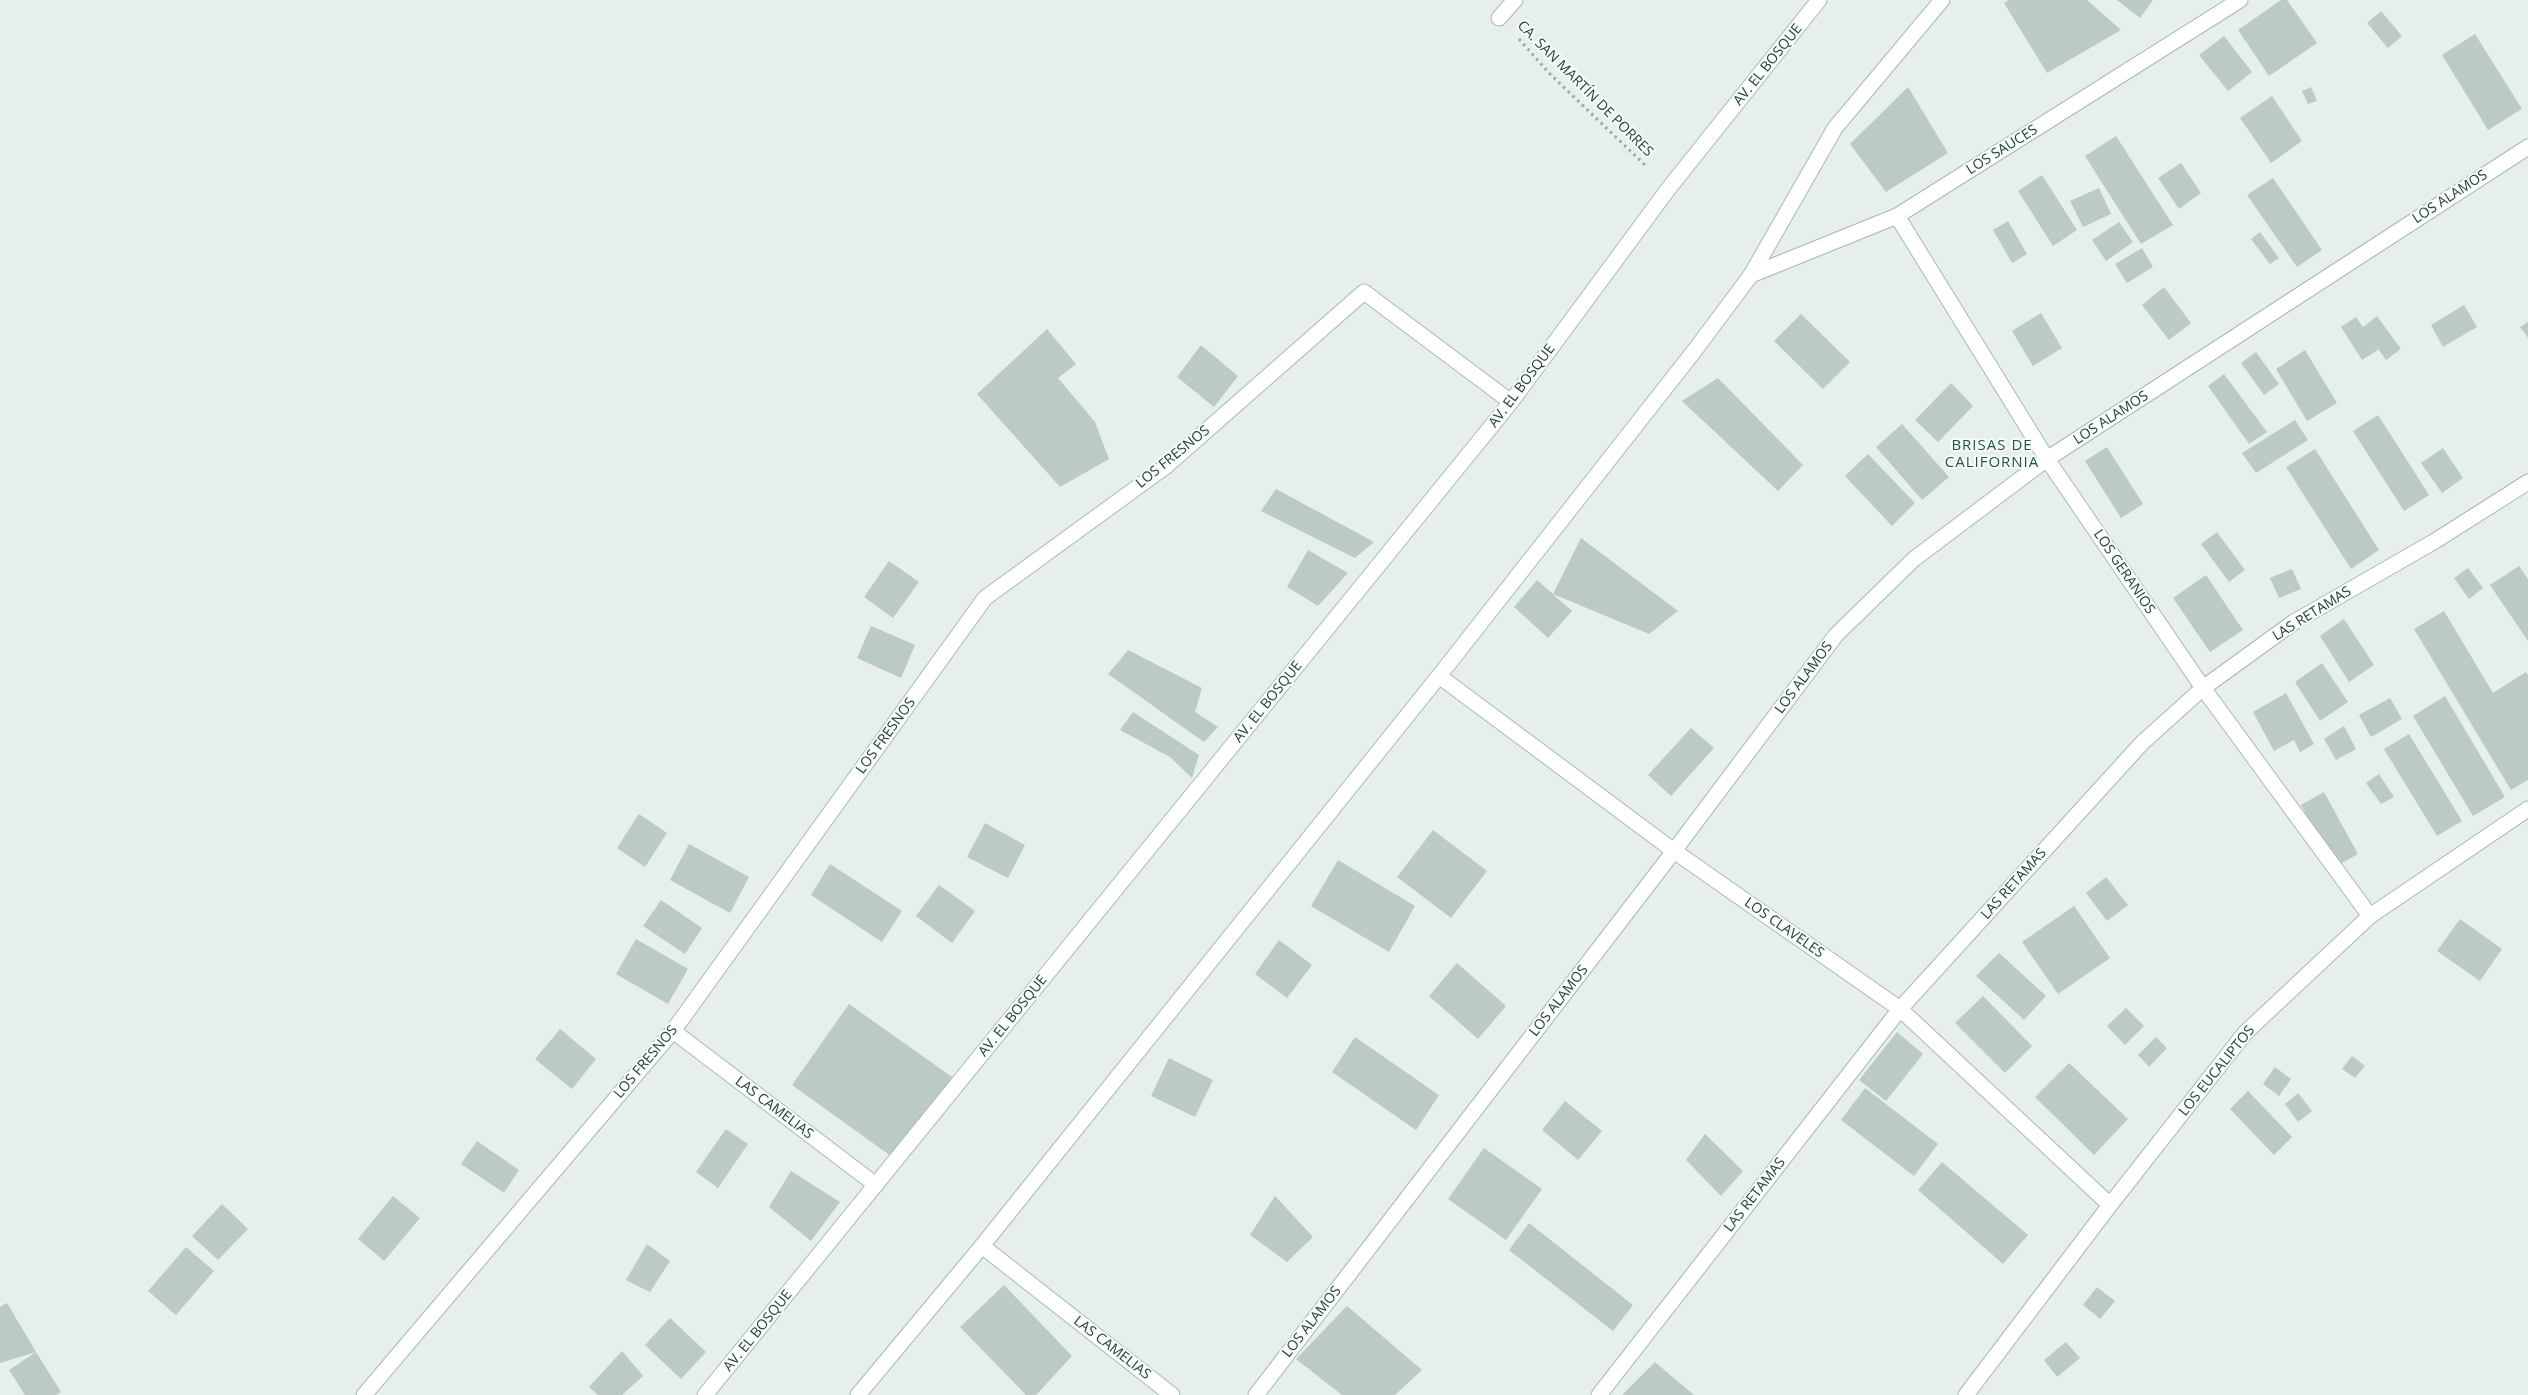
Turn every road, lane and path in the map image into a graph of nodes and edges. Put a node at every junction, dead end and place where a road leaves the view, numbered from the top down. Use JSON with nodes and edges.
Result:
{"nodes":[{"id":1,"x":1515,"y":0,"type":"edge"},
{"id":2,"x":1819,"y":0,"type":"edge"},
{"id":3,"x":1942,"y":0,"type":"edge"},
{"id":4,"x":2240,"y":0,"type":"edge"},
{"id":5,"x":1499,"y":18,"type":"joint"},
{"id":6,"x":2528,"y":147,"type":"edge"},
{"id":7,"x":1669,"y":188,"type":"junction"},
{"id":8,"x":1897,"y":216,"type":"junction"},
{"id":9,"x":1751,"y":275,"type":"junction"},
{"id":10,"x":1511,"y":402,"type":"junction"},
{"id":11,"x":2047,"y":459,"type":"junction"},
{"id":12,"x":2528,"y":482,"type":"edge"},
{"id":13,"x":1439,"y":676,"type":"junction"},
{"id":14,"x":2203,"y":688,"type":"junction"},
{"id":15,"x":2528,"y":809,"type":"edge"},
{"id":16,"x":1674,"y":851,"type":"junction"},
{"id":17,"x":2370,"y":916,"type":"junction"},
{"id":18,"x":1900,"y":1009,"type":"junction"},
{"id":19,"x":673,"y":1031,"type":"junction"},
{"id":20,"x":876,"y":1185,"type":"junction"},
{"id":21,"x":2110,"y":1204,"type":"junction"},
{"id":22,"x":982,"y":1246,"type":"junction"},
{"id":23,"x":365,"y":1395,"type":"edge"},
{"id":24,"x":705,"y":1395,"type":"edge"},
{"id":25,"x":858,"y":1395,"type":"edge"},
{"id":26,"x":1172,"y":1395,"type":"edge"},
{"id":27,"x":1256,"y":1395,"type":"edge"},
{"id":28,"x":1599,"y":1395,"type":"edge"},
{"id":29,"x":1966,"y":1395,"type":"edge"}],
"edges":[{"from":1,"to":5,"type":"street"},
{"from":2,"to":7,"type":"street","name":"AV. EL BOSQUE"},
{"from":3,"to":9,"type":"street"},
{"from":4,"to":8,"type":"street","name":"LOS SAUCES"},
{"from":5,"to":7,"type":"path","name":"CA. SAN MARTÍN DE PORRES"},
{"from":6,"to":11,"type":"street","name":"LOS ALAMOS"},
{"from":7,"to":10,"type":"street","name":"AV. EL BOSQUE"},
{"from":8,"to":9,"type":"street","name":"LOS SAUCES"},
{"from":8,"to":11,"type":"street","name":"LOS GERANIOS"},
{"from":9,"to":13,"type":"street"},
{"from":10,"to":19,"type":"street","name":"LOS FRESNOS"},
{"from":10,"to":20,"type":"street","name":"AV. EL BOSQUE"},
{"from":11,"to":14,"type":"street","name":"LOS GERANIOS"},
{"from":11,"to":16,"type":"street","name":"LOS ALAMOS"},
{"from":12,"to":14,"type":"street","name":"LAS RETAMAS"},
{"from":13,"to":16,"type":"street","name":"LOS CLAVELES"},
{"from":13,"to":22,"type":"street"},
{"from":14,"to":17,"type":"street","name":"LOS GERANIOS"},
{"from":14,"to":18,"type":"street","name":"LAS RETAMAS"},
{"from":15,"to":17,"type":"street","name":"LOS EUCALIPTOS"},
{"from":16,"to":18,"type":"street","name":"LOS CLAVELES"},
{"from":16,"to":27,"type":"street","name":"LOS ALAMOS"},
{"from":17,"to":21,"type":"street","name":"LOS EUCALIPTOS"},
{"from":18,"to":21,"type":"street","name":"LOS CLAVELES"},
{"from":18,"to":28,"type":"street","name":"LAS RETAMAS"},
{"from":19,"to":20,"type":"street","name":"LAS CAMELIAS"},
{"from":19,"to":23,"type":"street","name":"LOS FRESNOS"},
{"from":20,"to":24,"type":"street","name":"AV. EL BOSQUE"},
{"from":21,"to":29,"type":"street","name":"LOS EUCALIPTOS"},
{"from":22,"to":25,"type":"street"},
{"from":22,"to":26,"type":"street","name":"LAS CAMELIAS"}]}
